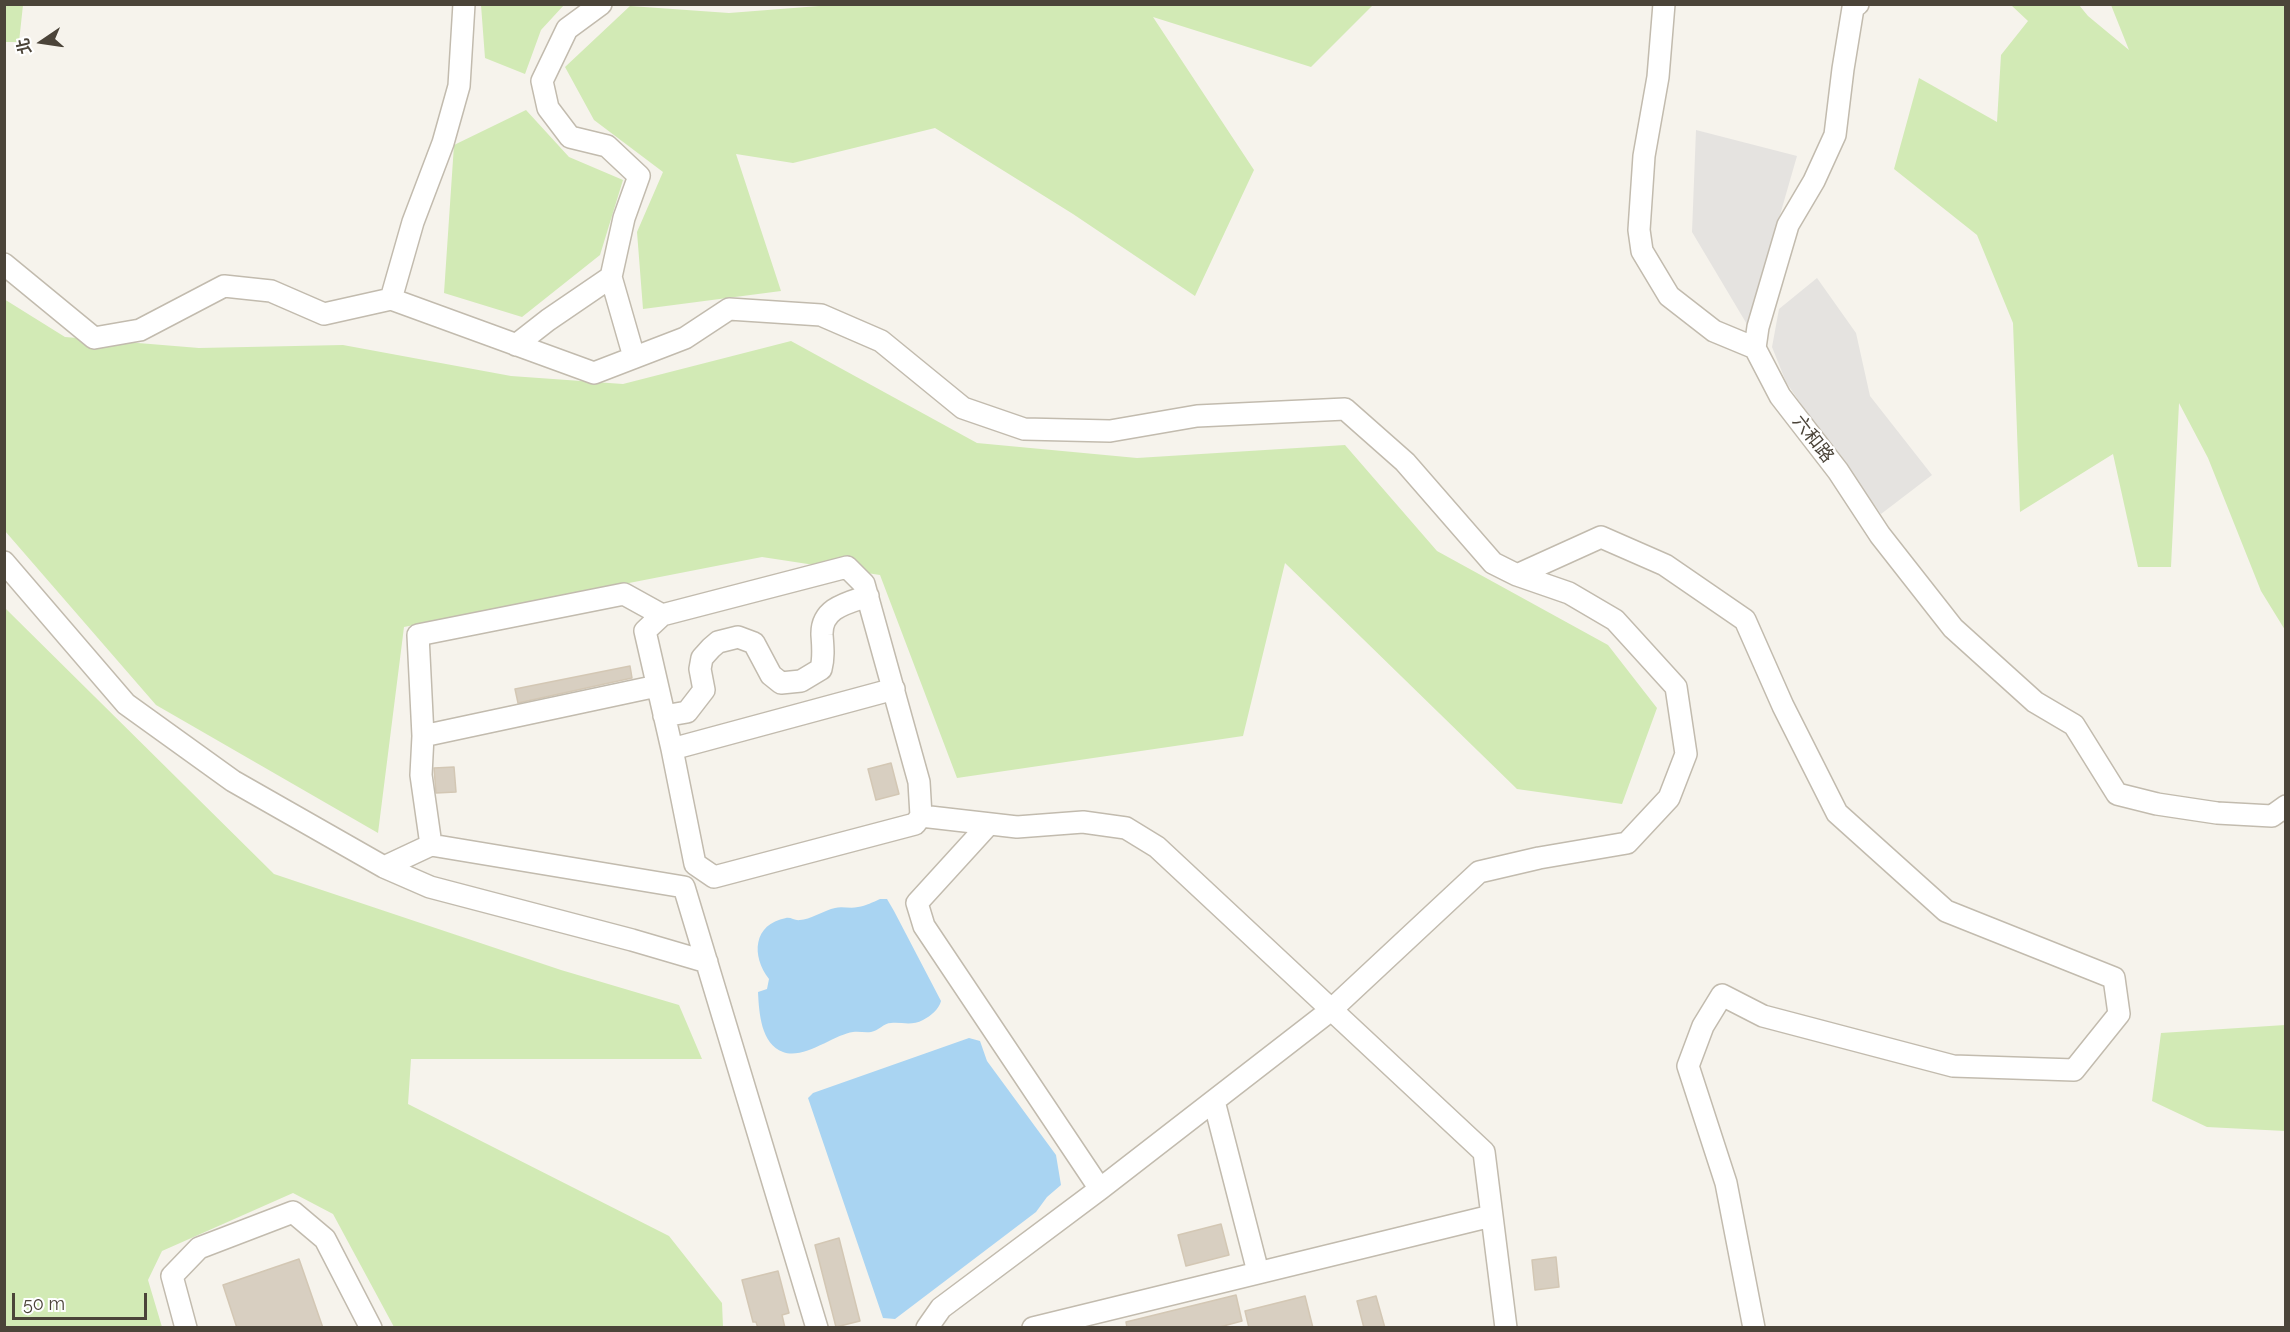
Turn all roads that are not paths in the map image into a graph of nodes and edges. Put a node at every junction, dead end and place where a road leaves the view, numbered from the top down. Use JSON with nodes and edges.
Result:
{"nodes":[{"id":1,"x":464,"y":4,"type":"edge"},
{"id":2,"x":601,"y":4,"type":"edge"},
{"id":3,"x":1664,"y":4,"type":"edge"},
{"id":4,"x":1858,"y":4,"type":"edge"},
{"id":5,"x":4,"y":264,"type":"edge"},
{"id":6,"x":611,"y":277,"type":"junction"},
{"id":7,"x":391,"y":299,"type":"junction"},
{"id":8,"x":516,"y":345,"type":"junction"},
{"id":9,"x":1755,"y":348,"type":"junction"},
{"id":10,"x":634,"y":357,"type":"junction"},
{"id":11,"x":4,"y":562,"type":"edge"},
{"id":12,"x":1517,"y":575,"type":"junction"},
{"id":13,"x":868,"y":596,"type":"junction"},
{"id":14,"x":662,"y":615,"type":"junction"},
{"id":15,"x":657,"y":686,"type":"junction"},
{"id":16,"x":894,"y":689,"type":"junction"},
{"id":17,"x":664,"y":716,"type":"junction"},
{"id":18,"x":423,"y":736,"type":"junction"},
{"id":19,"x":672,"y":749,"type":"junction"},
{"id":20,"x":2286,"y":806,"type":"edge"},
{"id":21,"x":921,"y":816,"type":"junction"},
{"id":22,"x":989,"y":824,"type":"junction"},
{"id":23,"x":431,"y":845,"type":"junction"},
{"id":24,"x":695,"y":864,"type":"junction"},
{"id":25,"x":384,"y":867,"type":"junction"},
{"id":26,"x":684,"y":887,"type":"junction"},
{"id":27,"x":707,"y":962,"type":"junction"},
{"id":28,"x":1331,"y":1010,"type":"junction"},
{"id":29,"x":1214,"y":1101,"type":"junction"},
{"id":30,"x":1100,"y":1189,"type":"junction"},
{"id":31,"x":1491,"y":1216,"type":"junction"},
{"id":32,"x":1258,"y":1272,"type":"junction"},
{"id":33,"x":186,"y":1328,"type":"edge"},
{"id":34,"x":371,"y":1328,"type":"edge"},
{"id":35,"x":817,"y":1328,"type":"edge"},
{"id":36,"x":927,"y":1328,"type":"edge"},
{"id":37,"x":1033,"y":1328,"type":"edge"},
{"id":38,"x":1506,"y":1328,"type":"edge"},
{"id":39,"x":1754,"y":1328,"type":"edge"}],
"edges":[{"from":1,"to":7,"type":"street"},
{"from":2,"to":6,"type":"street"},
{"from":3,"to":9,"type":"street"},
{"from":4,"to":9,"type":"street"},
{"from":5,"to":7,"type":"street"},
{"from":6,"to":8,"type":"street"},
{"from":6,"to":10,"type":"street"},
{"from":7,"to":8,"type":"street"},
{"from":8,"to":10,"type":"street"},
{"from":9,"to":20,"type":"street","name":"六和路"},
{"from":10,"to":12,"type":"street"},
{"from":11,"to":25,"type":"street"},
{"from":12,"to":28,"type":"street"},
{"from":12,"to":39,"type":"street"},
{"from":13,"to":14,"type":"street"},
{"from":13,"to":16,"type":"street"},
{"from":13,"to":17,"type":"street"},
{"from":14,"to":15,"type":"street"},
{"from":14,"to":18,"type":"street"},
{"from":15,"to":17,"type":"street"},
{"from":15,"to":18,"type":"street"},
{"from":16,"to":19,"type":"street"},
{"from":16,"to":21,"type":"street"},
{"from":17,"to":19,"type":"street"},
{"from":18,"to":23,"type":"street"},
{"from":19,"to":24,"type":"street"},
{"from":21,"to":22,"type":"street"},
{"from":21,"to":24,"type":"street"},
{"from":22,"to":28,"type":"street"},
{"from":22,"to":30,"type":"street"},
{"from":23,"to":25,"type":"street"},
{"from":23,"to":26,"type":"street"},
{"from":24,"to":26,"type":"street"},
{"from":25,"to":27,"type":"street"},
{"from":26,"to":27,"type":"street"},
{"from":27,"to":35,"type":"street"},
{"from":28,"to":29,"type":"street"},
{"from":28,"to":31,"type":"street"},
{"from":29,"to":30,"type":"street"},
{"from":29,"to":32,"type":"street"},
{"from":30,"to":36,"type":"street"},
{"from":31,"to":32,"type":"street"},
{"from":31,"to":38,"type":"street"},
{"from":32,"to":37,"type":"street"},
{"from":33,"to":34,"type":"street"}]}
